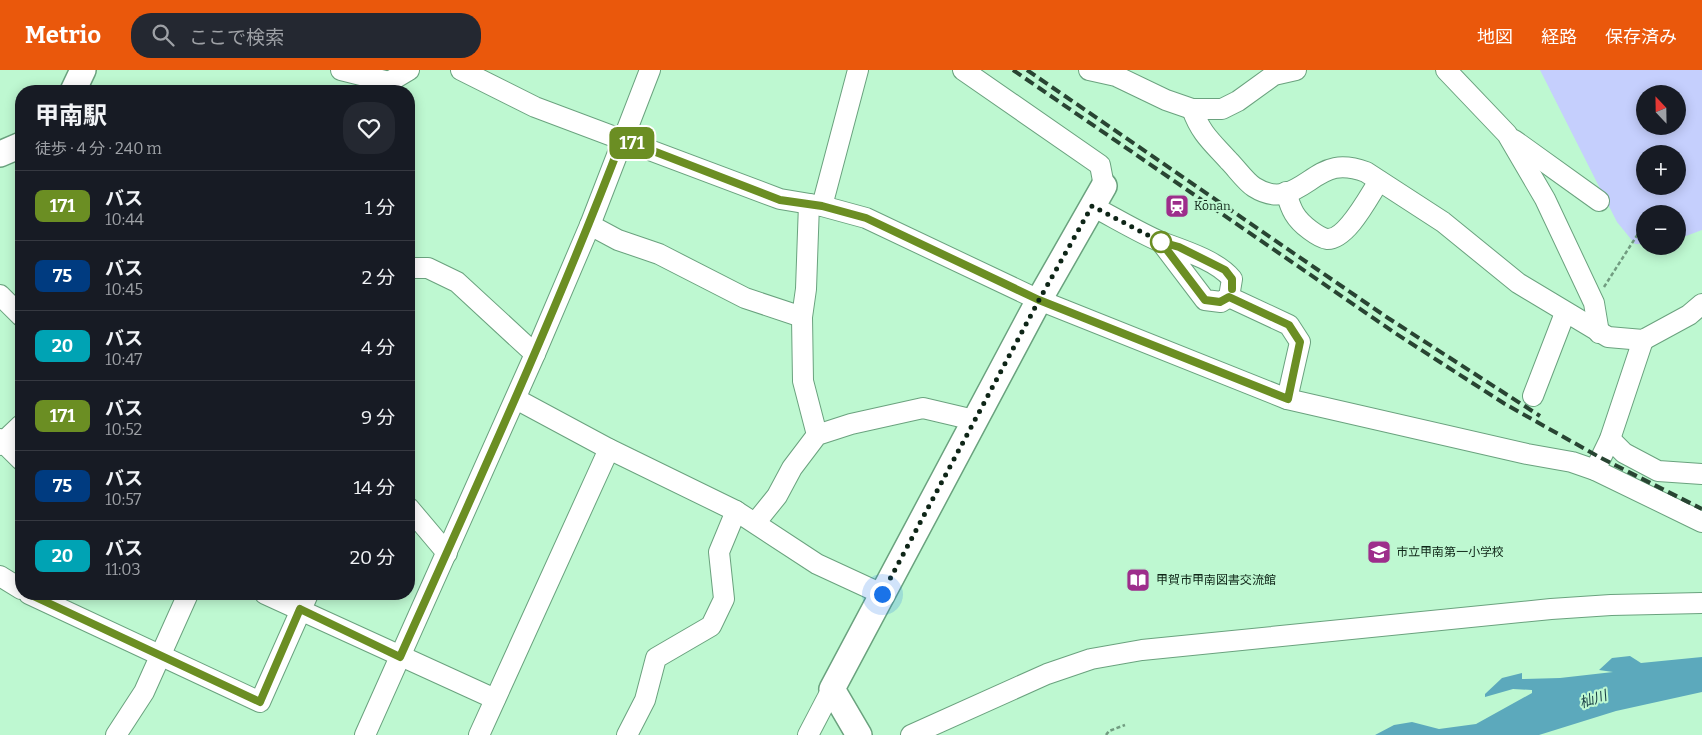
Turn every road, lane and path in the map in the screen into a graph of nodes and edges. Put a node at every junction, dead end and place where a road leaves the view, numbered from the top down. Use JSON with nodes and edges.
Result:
{"nodes":[{"id":1,"x":83,"y":70,"type":"edge"},
{"id":2,"x":341,"y":70,"type":"edge"},
{"id":3,"x":409,"y":70,"type":"edge"},
{"id":4,"x":461,"y":70,"type":"edge"},
{"id":5,"x":650,"y":70,"type":"edge"},
{"id":6,"x":858,"y":70,"type":"edge"},
{"id":7,"x":963,"y":70,"type":"edge"},
{"id":8,"x":1089,"y":70,"type":"edge"},
{"id":9,"x":1296,"y":70,"type":"edge"},
{"id":10,"x":1446,"y":70,"type":"edge"},
{"id":11,"x":76,"y":85,"type":"edge"},
{"id":12,"x":1192,"y":109,"type":"junction"},
{"id":13,"x":1507,"y":134,"type":"junction"},
{"id":14,"x":622,"y":139,"type":"junction"},
{"id":15,"x":15,"y":148,"type":"edge"},
{"id":16,"x":0,"y":154,"type":"edge"},
{"id":17,"x":1379,"y":181,"type":"junction"},
{"id":18,"x":1286,"y":192,"type":"junction"},
{"id":19,"x":1098,"y":196,"type":"junction"},
{"id":20,"x":1599,"y":201,"type":"dead end"},
{"id":21,"x":816,"y":205,"type":"junction"},
{"id":22,"x":590,"y":225,"type":"junction"},
{"id":23,"x":1636,"y":237,"type":"edge"},
{"id":24,"x":1161,"y":242,"type":"junction"},
{"id":25,"x":1198,"y":258,"type":"junction"},
{"id":26,"x":415,"y":268,"type":"edge"},
{"id":27,"x":1184,"y":274,"type":"junction"},
{"id":28,"x":0,"y":295,"type":"edge"},
{"id":29,"x":1229,"y":297,"type":"junction"},
{"id":30,"x":1039,"y":300,"type":"junction"},
{"id":31,"x":1594,"y":302,"type":"junction"},
{"id":32,"x":1702,"y":304,"type":"edge"},
{"id":33,"x":15,"y":310,"type":"edge"},
{"id":34,"x":1565,"y":313,"type":"junction"},
{"id":35,"x":802,"y":317,"type":"junction"},
{"id":36,"x":1599,"y":333,"type":"junction"},
{"id":37,"x":1643,"y":340,"type":"junction"},
{"id":38,"x":536,"y":354,"type":"junction"},
{"id":39,"x":1534,"y":396,"type":"dead end"},
{"id":40,"x":516,"y":399,"type":"junction"},
{"id":41,"x":1288,"y":399,"type":"junction"},
{"id":42,"x":974,"y":420,"type":"junction"},
{"id":43,"x":15,"y":430,"type":"edge"},
{"id":44,"x":818,"y":435,"type":"junction"},
{"id":45,"x":1610,"y":440,"type":"junction"},
{"id":46,"x":1,"y":442,"type":"edge"},
{"id":47,"x":609,"y":449,"type":"junction"},
{"id":48,"x":15,"y":455,"type":"edge"},
{"id":49,"x":1595,"y":470,"type":"junction"},
{"id":50,"x":1702,"y":474,"type":"edge"},
{"id":51,"x":736,"y":511,"type":"junction"},
{"id":52,"x":415,"y":515,"type":"edge"},
{"id":53,"x":756,"y":522,"type":"junction"},
{"id":54,"x":1702,"y":522,"type":"edge"},
{"id":55,"x":447,"y":553,"type":"junction"},
{"id":56,"x":0,"y":576,"type":"edge"},
{"id":57,"x":15,"y":585,"type":"edge"},
{"id":58,"x":882,"y":594,"type":"junction"},
{"id":59,"x":42,"y":600,"type":"edge"},
{"id":60,"x":185,"y":600,"type":"edge"},
{"id":61,"x":304,"y":602,"type":"edge"},
{"id":62,"x":1702,"y":603,"type":"edge"},
{"id":63,"x":160,"y":656,"type":"junction"},
{"id":64,"x":400,"y":657,"type":"junction"},
{"id":65,"x":832,"y":689,"type":"junction"},
{"id":66,"x":495,"y":699,"type":"junction"},
{"id":67,"x":1125,"y":725,"type":"dead end"},
{"id":68,"x":116,"y":735,"type":"edge"},
{"id":69,"x":365,"y":735,"type":"edge"},
{"id":70,"x":479,"y":735,"type":"edge"},
{"id":71,"x":627,"y":735,"type":"edge"},
{"id":72,"x":808,"y":735,"type":"edge"},
{"id":73,"x":859,"y":735,"type":"edge"},
{"id":74,"x":911,"y":735,"type":"edge"},
{"id":75,"x":1106,"y":735,"type":"edge"}],
"edges":[{"from":1,"to":11,"type":"main road"},
{"from":2,"to":3,"type":"street"},
{"from":4,"to":14,"type":"street"},
{"from":5,"to":14,"type":"street"},
{"from":6,"to":21,"type":"street"},
{"from":7,"to":19,"type":"street"},
{"from":8,"to":12,"type":"street"},
{"from":9,"to":12,"type":"street"},
{"from":10,"to":13,"type":"street"},
{"from":12,"to":18,"type":"street"},
{"from":13,"to":20,"type":"street"},
{"from":13,"to":31,"type":"street"},
{"from":14,"to":21,"type":"street"},
{"from":14,"to":22,"type":"street"},
{"from":15,"to":16,"type":"main road"},
{"from":17,"to":18,"type":"street"},
{"from":17,"to":18,"type":"street"},
{"from":17,"to":34,"type":"street"},
{"from":19,"to":24,"type":"street"},
{"from":19,"to":30,"type":"main road"},
{"from":21,"to":30,"type":"street"},
{"from":21,"to":35,"type":"street"},
{"from":22,"to":35,"type":"street"},
{"from":22,"to":38,"type":"street"},
{"from":23,"to":31,"type":"path"},
{"from":24,"to":25,"type":"street"},
{"from":24,"to":27,"type":"street"},
{"from":25,"to":27,"type":"street"},
{"from":25,"to":29,"type":"street"},
{"from":26,"to":38,"type":"street"},
{"from":27,"to":29,"type":"street"},
{"from":28,"to":33,"type":"street"},
{"from":29,"to":41,"type":"street"},
{"from":30,"to":41,"type":"street"},
{"from":30,"to":42,"type":"main road"},
{"from":31,"to":36,"type":"street"},
{"from":32,"to":37,"type":"street"},
{"from":34,"to":36,"type":"street"},
{"from":34,"to":39,"type":"street"},
{"from":35,"to":44,"type":"street"},
{"from":36,"to":37,"type":"street"},
{"from":37,"to":45,"type":"street"},
{"from":38,"to":40,"type":"street"},
{"from":40,"to":47,"type":"street"},
{"from":40,"to":55,"type":"street"},
{"from":41,"to":49,"type":"street"},
{"from":42,"to":44,"type":"street"},
{"from":42,"to":58,"type":"main road"},
{"from":43,"to":46,"type":"street"},
{"from":44,"to":53,"type":"street"},
{"from":45,"to":49,"type":"street"},
{"from":45,"to":50,"type":"street"},
{"from":46,"to":48,"type":"street"},
{"from":47,"to":51,"type":"street"},
{"from":47,"to":66,"type":"street"},
{"from":49,"to":54,"type":"street"},
{"from":51,"to":53,"type":"street"},
{"from":51,"to":71,"type":"street"},
{"from":52,"to":55,"type":"street"},
{"from":53,"to":58,"type":"street"},
{"from":55,"to":64,"type":"street"},
{"from":56,"to":57,"type":"street"},
{"from":58,"to":65,"type":"main road"},
{"from":59,"to":63,"type":"street"},
{"from":60,"to":63,"type":"street"},
{"from":61,"to":63,"type":"street"},
{"from":61,"to":64,"type":"street"},
{"from":62,"to":74,"type":"street"},
{"from":63,"to":68,"type":"street"},
{"from":64,"to":66,"type":"street"},
{"from":64,"to":69,"type":"street"},
{"from":65,"to":72,"type":"street"},
{"from":65,"to":73,"type":"main road"},
{"from":66,"to":70,"type":"street"},
{"from":67,"to":75,"type":"path"}]}
